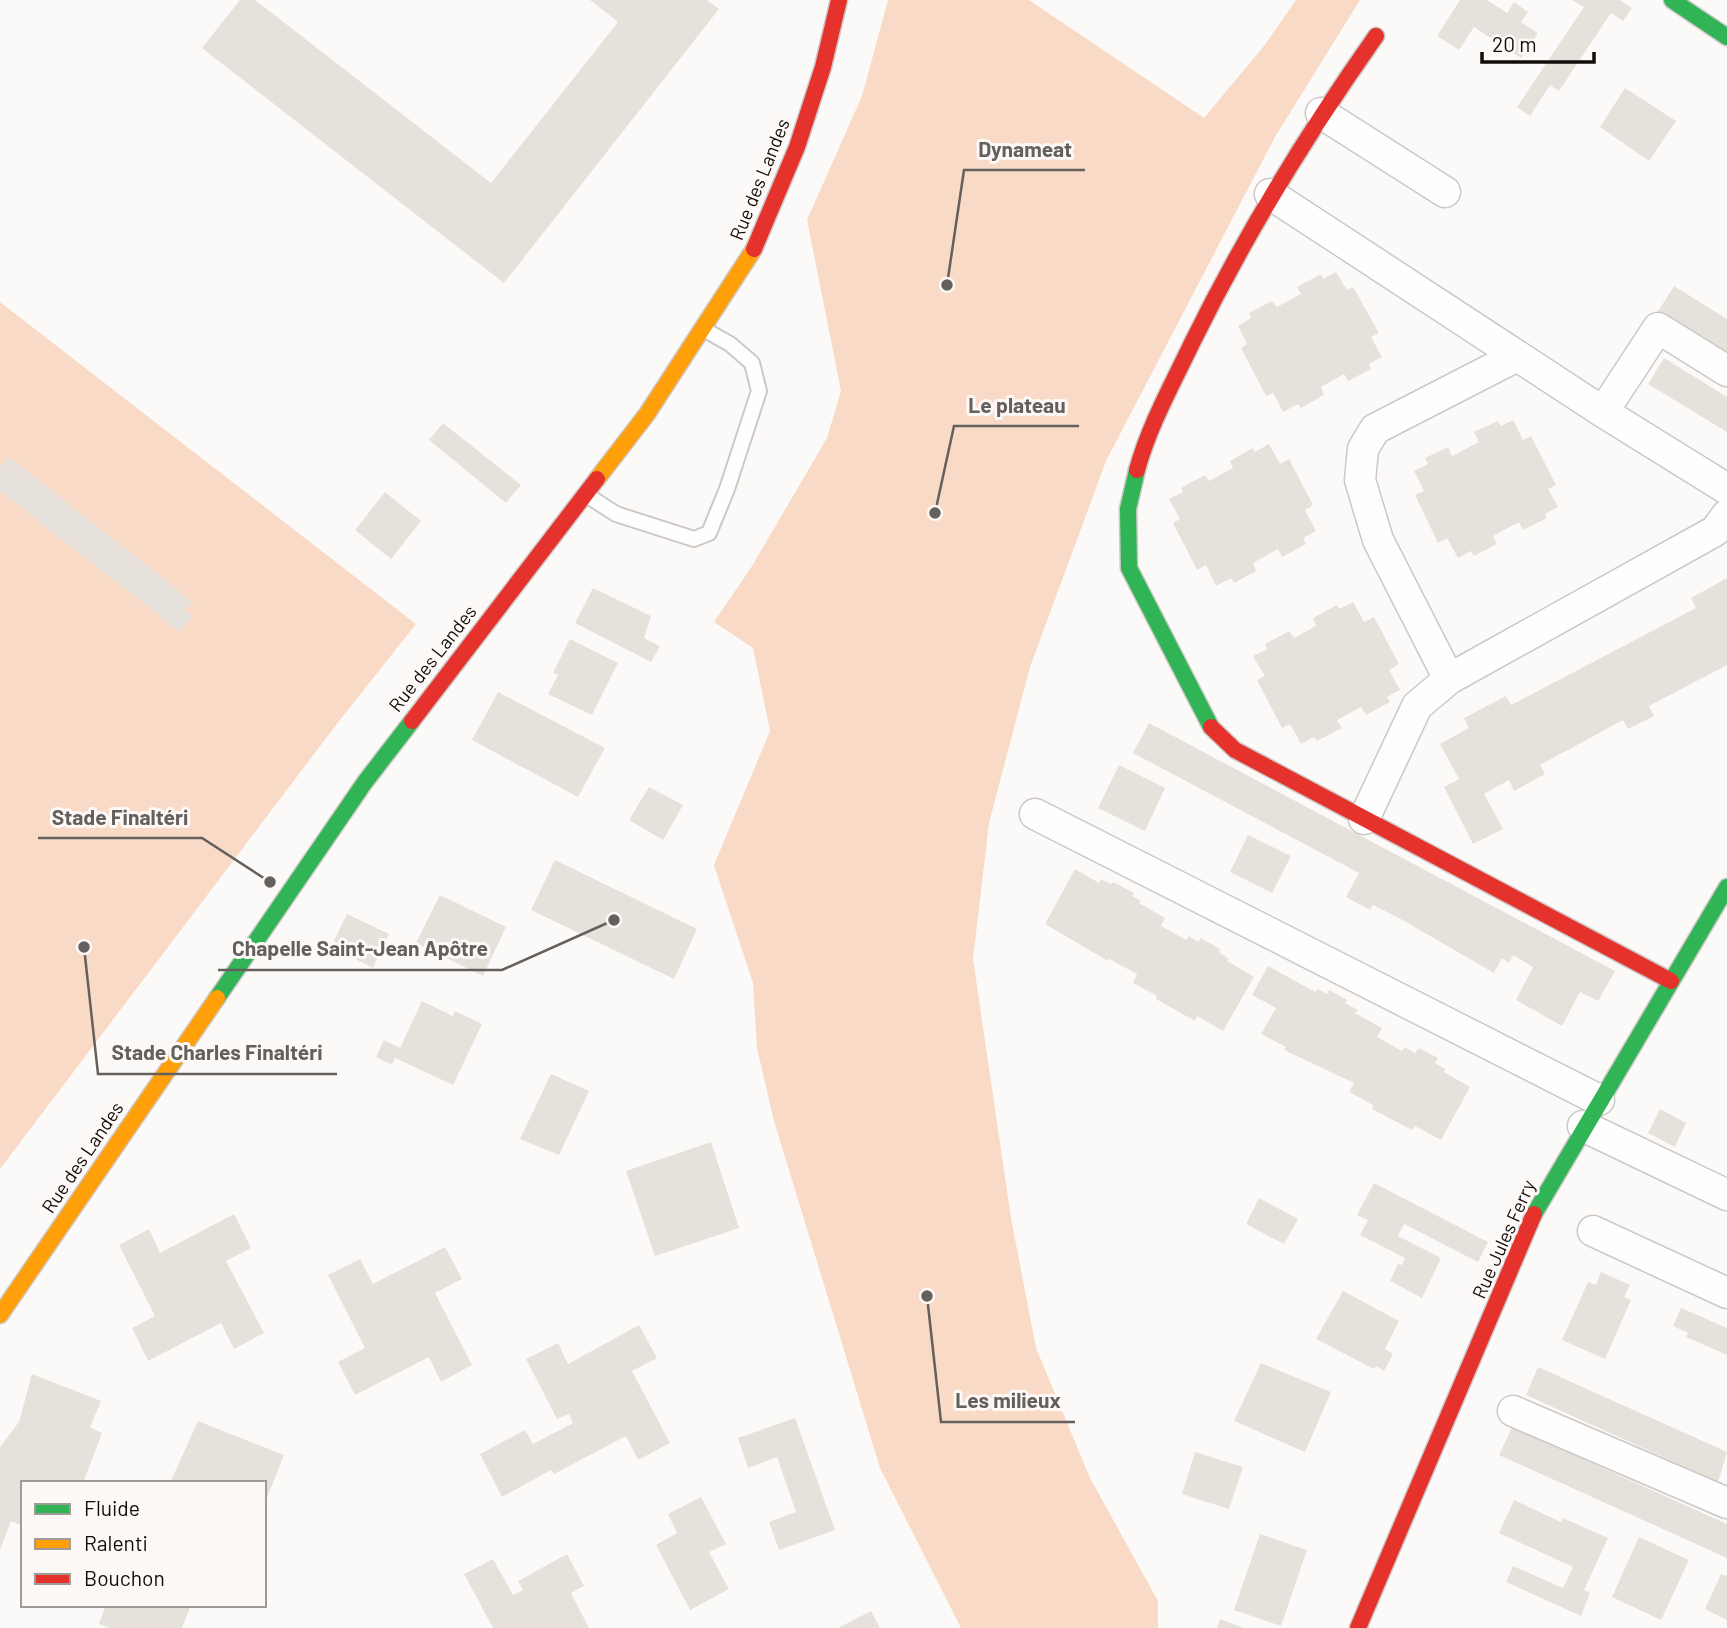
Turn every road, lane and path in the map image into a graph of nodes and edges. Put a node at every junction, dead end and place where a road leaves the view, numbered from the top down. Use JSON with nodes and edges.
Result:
{"nodes":[{"id":1,"x":839,"y":0,"type":"edge"},
{"id":2,"x":1672,"y":0,"type":"edge"},
{"id":3,"x":1376,"y":36,"type":"dead end"},
{"id":4,"x":1727,"y":37,"type":"edge"},
{"id":5,"x":1321,"y":113,"type":"junction"},
{"id":6,"x":1445,"y":192,"type":"dead end"},
{"id":7,"x":1270,"y":194,"type":"junction"},
{"id":8,"x":705,"y":330,"type":"junction"},
{"id":9,"x":1517,"y":356,"type":"junction"},
{"id":10,"x":1727,"y":371,"type":"edge"},
{"id":11,"x":1603,"y":412,"type":"junction"},
{"id":12,"x":1727,"y":489,"type":"edge"},
{"id":13,"x":587,"y":495,"type":"junction"},
{"id":14,"x":1727,"y":515,"type":"edge"},
{"id":15,"x":1449,"y":679,"type":"junction"},
{"id":16,"x":1035,"y":814,"type":"dead end"},
{"id":17,"x":1364,"y":819,"type":"junction"},
{"id":18,"x":1727,"y":887,"type":"edge"},
{"id":19,"x":1671,"y":981,"type":"junction"},
{"id":20,"x":1599,"y":1100,"type":"junction"},
{"id":21,"x":1583,"y":1126,"type":"junction"},
{"id":22,"x":1727,"y":1195,"type":"edge"},
{"id":23,"x":1593,"y":1231,"type":"dead end"},
{"id":24,"x":1727,"y":1293,"type":"edge"},
{"id":25,"x":0,"y":1315,"type":"edge"},
{"id":26,"x":1513,"y":1411,"type":"dead end"},
{"id":27,"x":1727,"y":1503,"type":"edge"},
{"id":28,"x":1358,"y":1628,"type":"edge"}],
"edges":[{"from":1,"to":8,"type":"street","name":"Rue des Landes"},
{"from":2,"to":4,"type":"street"},
{"from":3,"to":5,"type":"street"},
{"from":5,"to":6,"type":"street"},
{"from":5,"to":7,"type":"street"},
{"from":7,"to":9,"type":"street"},
{"from":7,"to":17,"type":"street"},
{"from":8,"to":13,"type":"street","name":"Rue des Landes"},
{"from":8,"to":13,"type":"lane"},
{"from":9,"to":11,"type":"street"},
{"from":9,"to":15,"type":"street"},
{"from":10,"to":11,"type":"street"},
{"from":11,"to":12,"type":"street"},
{"from":13,"to":25,"type":"street","name":"Rue des Landes"},
{"from":14,"to":15,"type":"street"},
{"from":15,"to":17,"type":"street"},
{"from":16,"to":20,"type":"street"},
{"from":17,"to":19,"type":"street"},
{"from":18,"to":19,"type":"street","name":"Rue Jules Ferry"},
{"from":19,"to":20,"type":"street","name":"Rue Jules Ferry"},
{"from":20,"to":21,"type":"street","name":"Rue Jules Ferry"},
{"from":21,"to":22,"type":"street"},
{"from":21,"to":28,"type":"street","name":"Rue Jules Ferry"},
{"from":23,"to":24,"type":"street"},
{"from":26,"to":27,"type":"street"}]}
